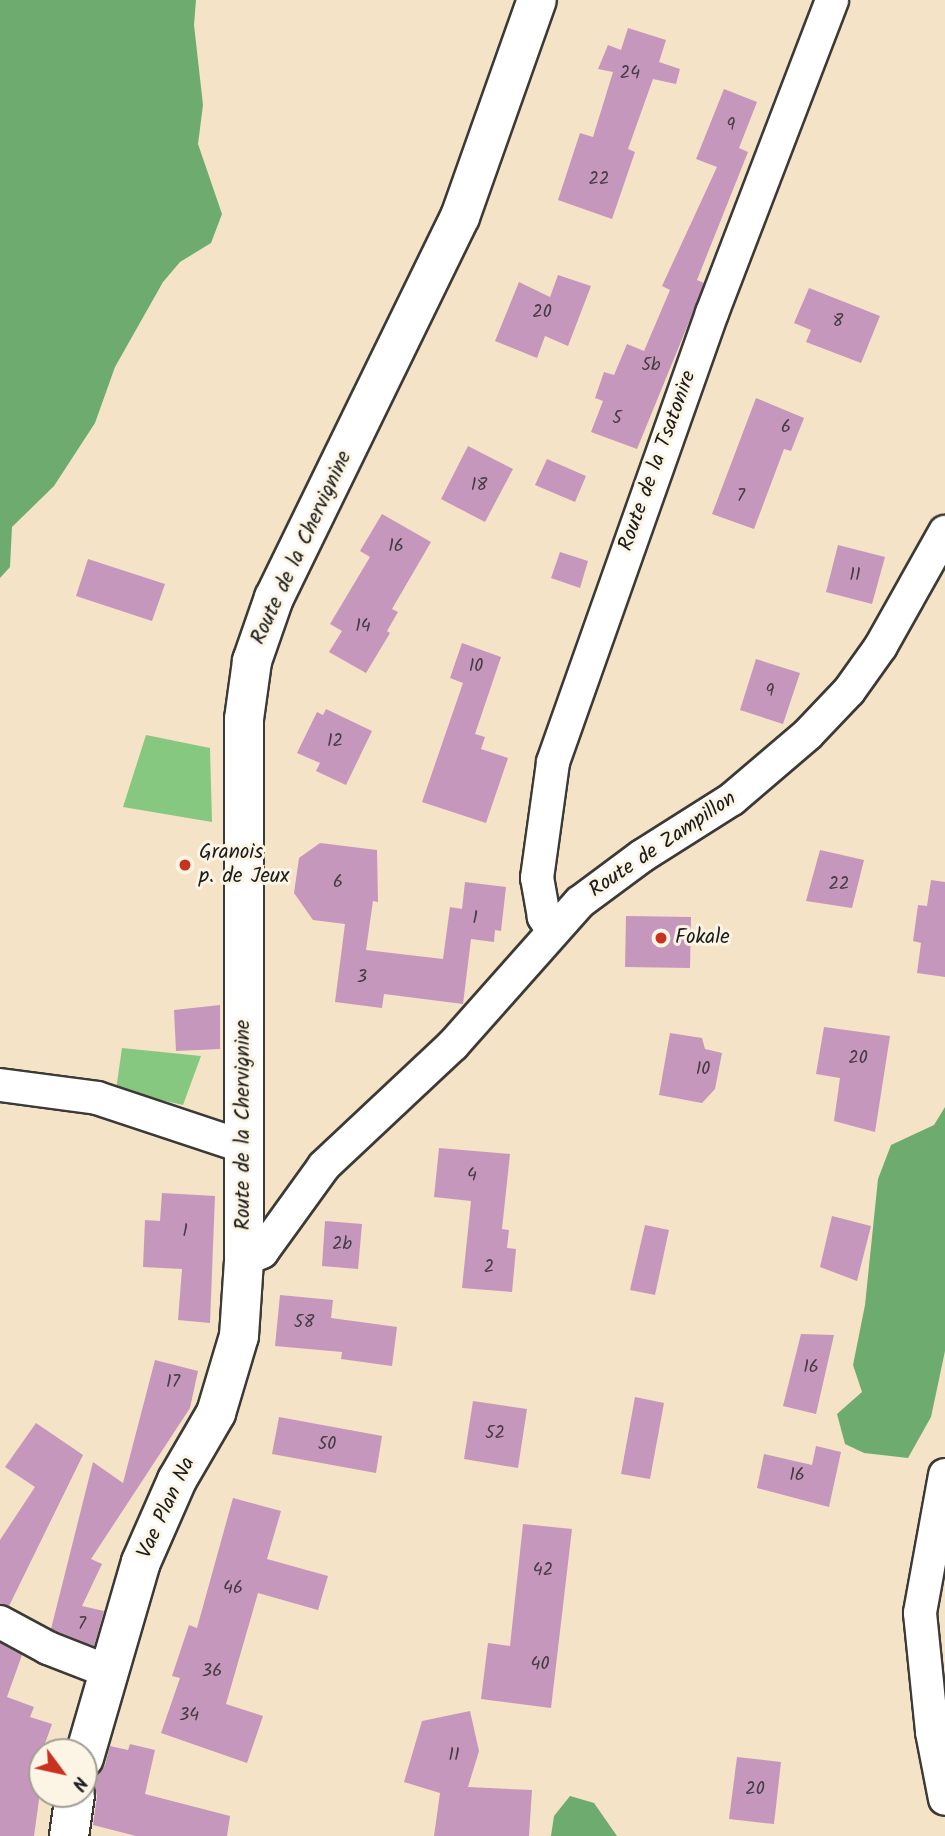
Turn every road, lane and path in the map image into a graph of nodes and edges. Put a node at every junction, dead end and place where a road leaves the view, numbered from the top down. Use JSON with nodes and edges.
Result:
{"nodes":[{"id":1,"x":537,"y":0,"type":"edge"},
{"id":2,"x":832,"y":0,"type":"edge"},
{"id":3,"x":945,"y":532,"type":"edge"},
{"id":4,"x":553,"y":931,"type":"junction"},
{"id":5,"x":0,"y":1085,"type":"edge"},
{"id":6,"x":244,"y":1147,"type":"junction"},
{"id":7,"x":244,"y":1260,"type":"junction"},
{"id":8,"x":945,"y":1475,"type":"edge"},
{"id":9,"x":0,"y":1622,"type":"edge"},
{"id":10,"x":107,"y":1671,"type":"junction"},
{"id":11,"x":89,"y":1738,"type":"edge"},
{"id":12,"x":945,"y":1799,"type":"edge"},
{"id":13,"x":73,"y":1808,"type":"edge"},
{"id":14,"x":69,"y":1836,"type":"edge"}],
"edges":[{"from":1,"to":6,"type":"street","name":"Route de la Chervignine"},
{"from":2,"to":4,"type":"street","name":"Route de la Tsatonire"},
{"from":3,"to":4,"type":"street","name":"Route de Zampillon"},
{"from":4,"to":7,"type":"street","name":"Route de Zampillon"},
{"from":5,"to":6,"type":"street"},
{"from":6,"to":7,"type":"street","name":"Route de la Chervignine"},
{"from":7,"to":10,"type":"street","name":"Vae Plan Na"},
{"from":8,"to":12,"type":"street"},
{"from":9,"to":10,"type":"street"},
{"from":10,"to":11,"type":"street","name":"Vae Plan Na"},
{"from":13,"to":14,"type":"street"}]}
